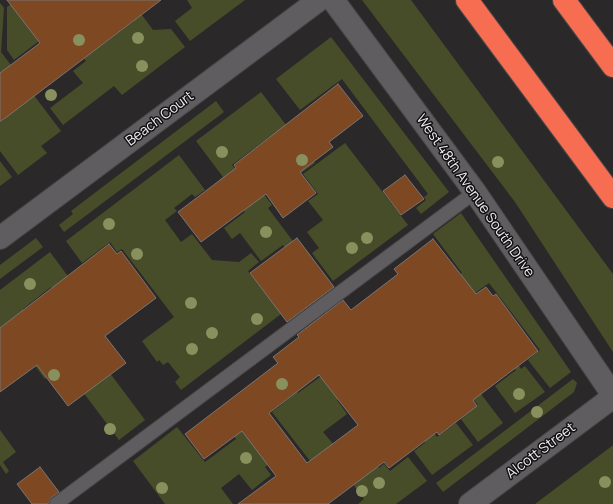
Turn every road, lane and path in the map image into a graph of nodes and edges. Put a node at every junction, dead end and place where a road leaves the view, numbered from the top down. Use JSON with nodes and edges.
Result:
{"nodes":[{"id":1,"x":319,"y":0,"type":"edge"},
{"id":2,"x":333,"y":0,"type":"edge"},
{"id":3,"x":467,"y":0,"type":"edge"},
{"id":4,"x":564,"y":0,"type":"edge"},
{"id":5,"x":613,"y":66,"type":"edge"},
{"id":6,"x":475,"y":192,"type":"junction"},
{"id":7,"x":613,"y":197,"type":"edge"},
{"id":8,"x":0,"y":238,"type":"edge"},
{"id":9,"x":613,"y":396,"type":"edge"},
{"id":10,"x":56,"y":504,"type":"edge"},
{"id":11,"x":470,"y":504,"type":"edge"}],
"edges":[{"from":1,"to":8,"type":"street","name":"Beach Court"},
{"from":2,"to":6,"type":"street","name":"West 48th Avenue South Drive"},
{"from":3,"to":7,"type":"highway"},
{"from":4,"to":5,"type":"highway"},
{"from":6,"to":9,"type":"street","name":"West 48th Avenue South Drive"},
{"from":6,"to":10,"type":"lane"},
{"from":9,"to":11,"type":"street","name":"Alcott Street"}]}
